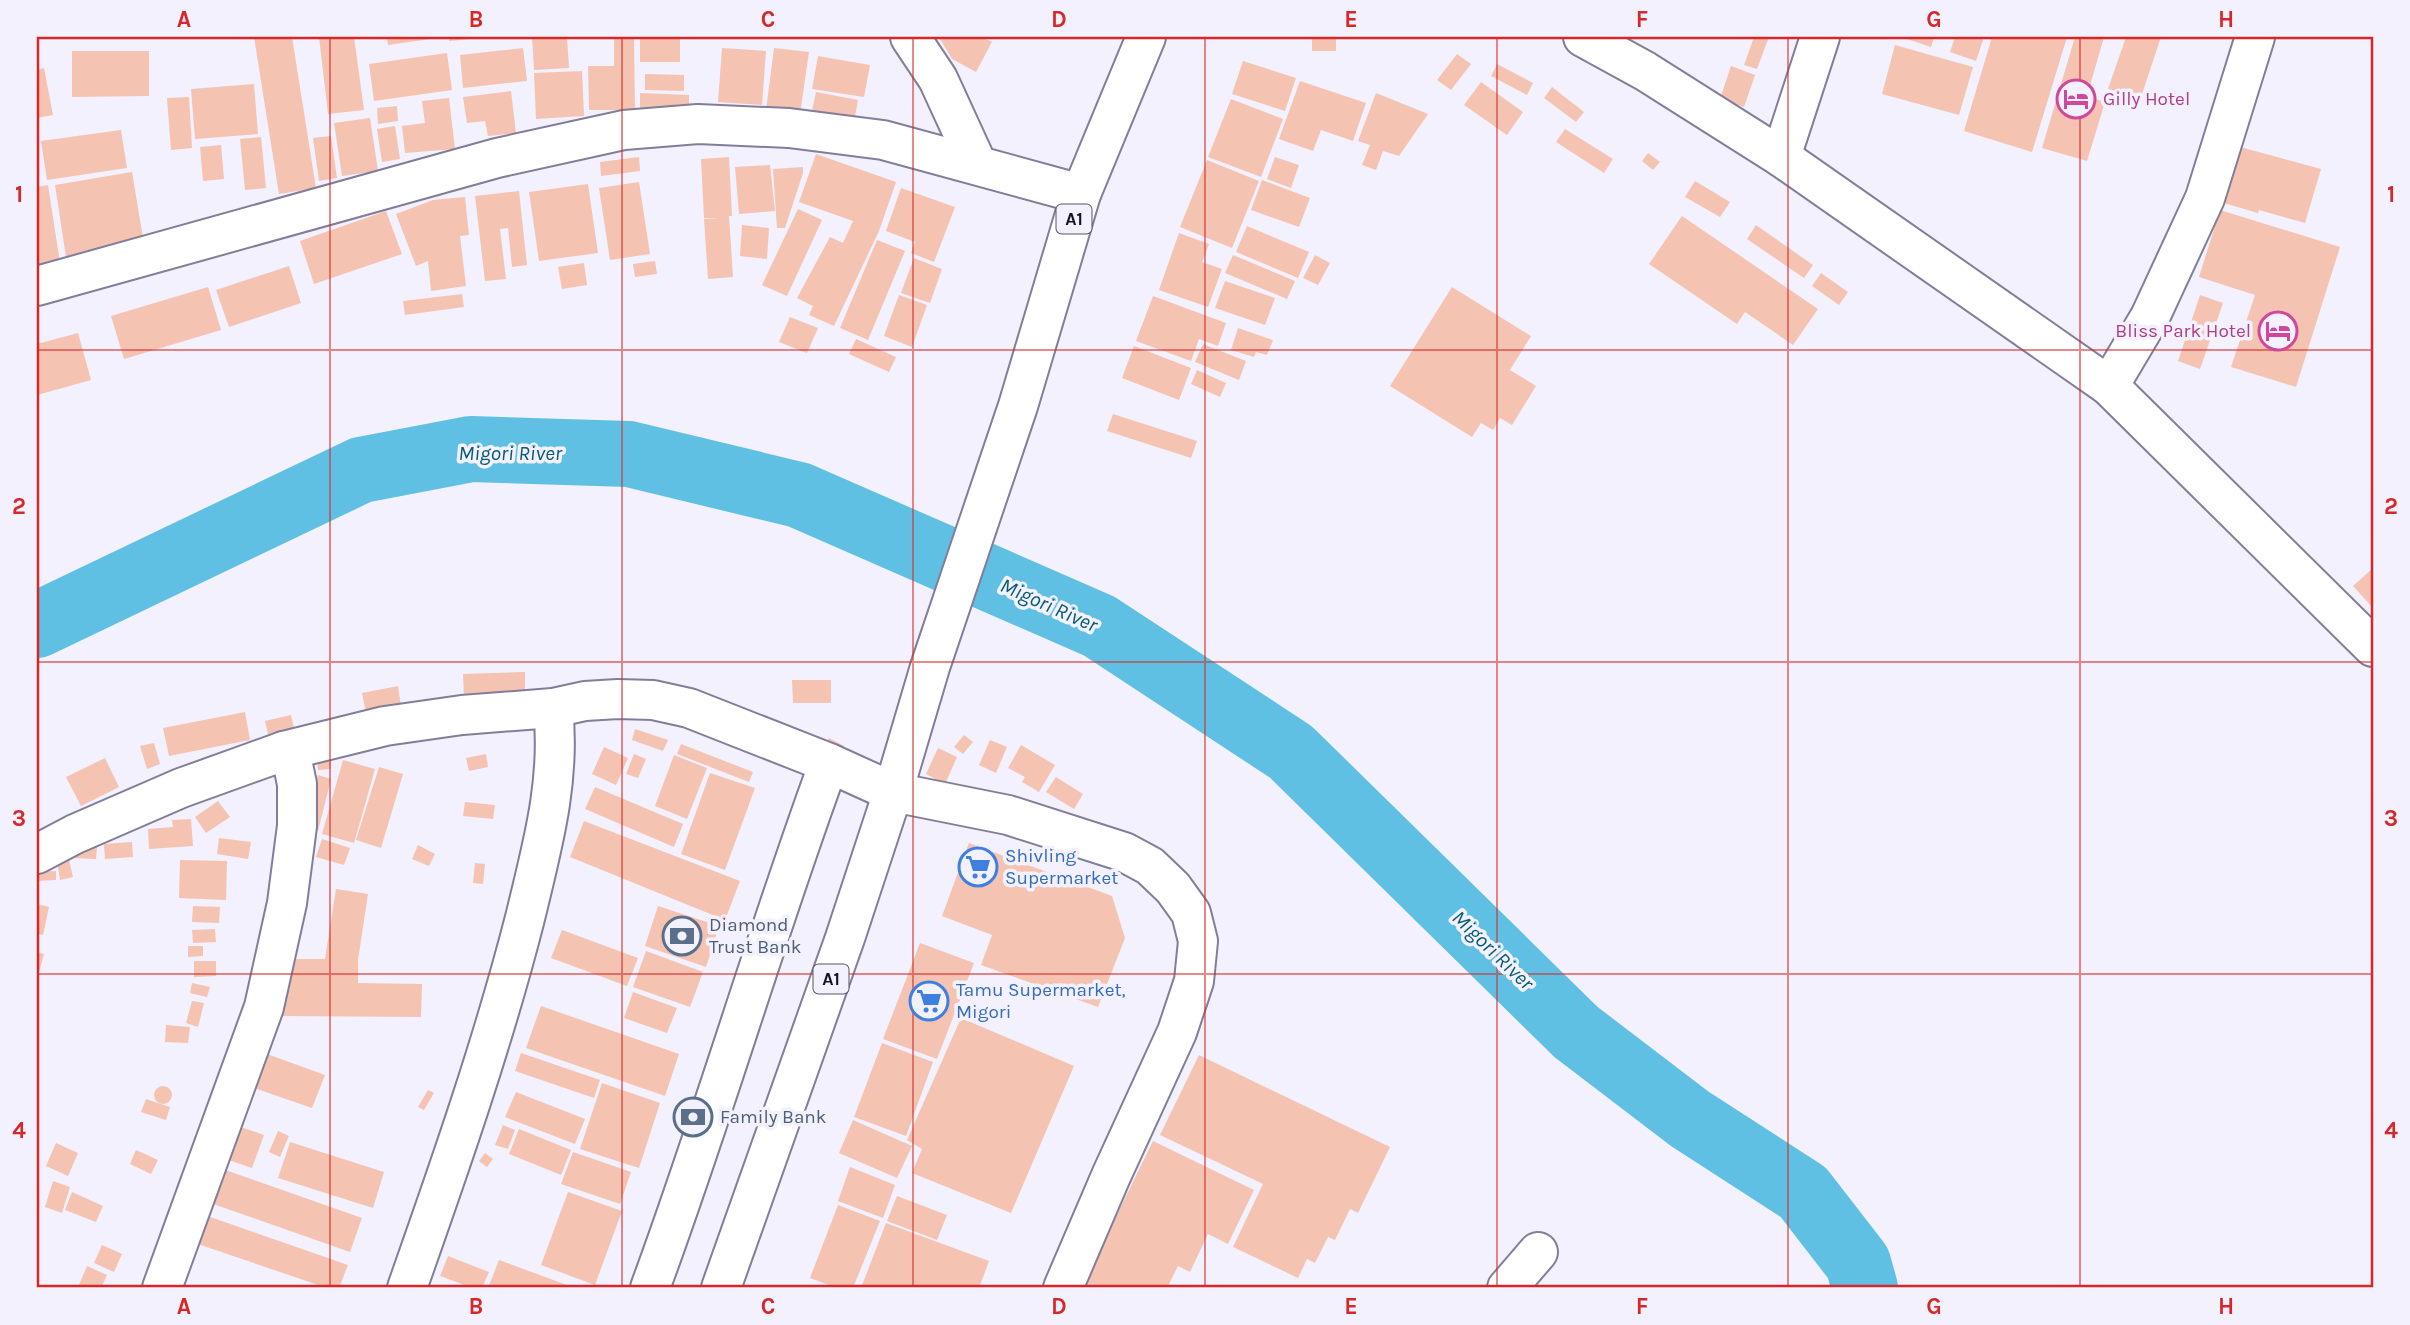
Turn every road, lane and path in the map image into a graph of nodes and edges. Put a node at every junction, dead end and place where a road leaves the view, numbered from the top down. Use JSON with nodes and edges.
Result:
{"nodes":[{"id":1,"x":910,"y":37,"type":"edge"},
{"id":2,"x":1146,"y":37,"type":"edge"},
{"id":3,"x":1583,"y":37,"type":"edge"},
{"id":4,"x":1820,"y":37,"type":"edge"},
{"id":5,"x":2255,"y":37,"type":"edge"},
{"id":6,"x":1781,"y":157,"type":"junction"},
{"id":7,"x":977,"y":164,"type":"junction"},
{"id":8,"x":1082,"y":194,"type":"junction"},
{"id":9,"x":37,"y":286,"type":"edge"},
{"id":10,"x":2109,"y":386,"type":"junction"},
{"id":11,"x":2373,"y":647,"type":"edge"},
{"id":12,"x":553,"y":708,"type":"junction"},
{"id":13,"x":284,"y":751,"type":"junction"},
{"id":14,"x":829,"y":763,"type":"junction"},
{"id":15,"x":894,"y":792,"type":"junction"},
{"id":16,"x":37,"y":854,"type":"edge"},
{"id":17,"x":1538,"y":1252,"type":"dead end"},
{"id":18,"x":162,"y":1288,"type":"edge"},
{"id":19,"x":407,"y":1288,"type":"edge"},
{"id":20,"x":650,"y":1288,"type":"edge"},
{"id":21,"x":721,"y":1288,"type":"edge"},
{"id":22,"x":1063,"y":1288,"type":"edge"},
{"id":23,"x":1507,"y":1288,"type":"edge"}],
"edges":[{"from":1,"to":7,"type":"main road"},
{"from":2,"to":8,"type":"main road","number":"A1"},
{"from":3,"to":6,"type":"main road"},
{"from":4,"to":6,"type":"main road"},
{"from":5,"to":10,"type":"main road"},
{"from":6,"to":10,"type":"main road"},
{"from":7,"to":8,"type":"main road"},
{"from":7,"to":9,"type":"main road"},
{"from":8,"to":15,"type":"main road","number":"A1"},
{"from":10,"to":11,"type":"main road"},
{"from":12,"to":13,"type":"main road"},
{"from":12,"to":14,"type":"main road"},
{"from":12,"to":19,"type":"main road"},
{"from":13,"to":16,"type":"main road"},
{"from":13,"to":18,"type":"main road"},
{"from":14,"to":15,"type":"main road"},
{"from":14,"to":20,"type":"main road"},
{"from":15,"to":21,"type":"main road","number":"A1"},
{"from":15,"to":22,"type":"main road"},
{"from":17,"to":23,"type":"main road"}]}
